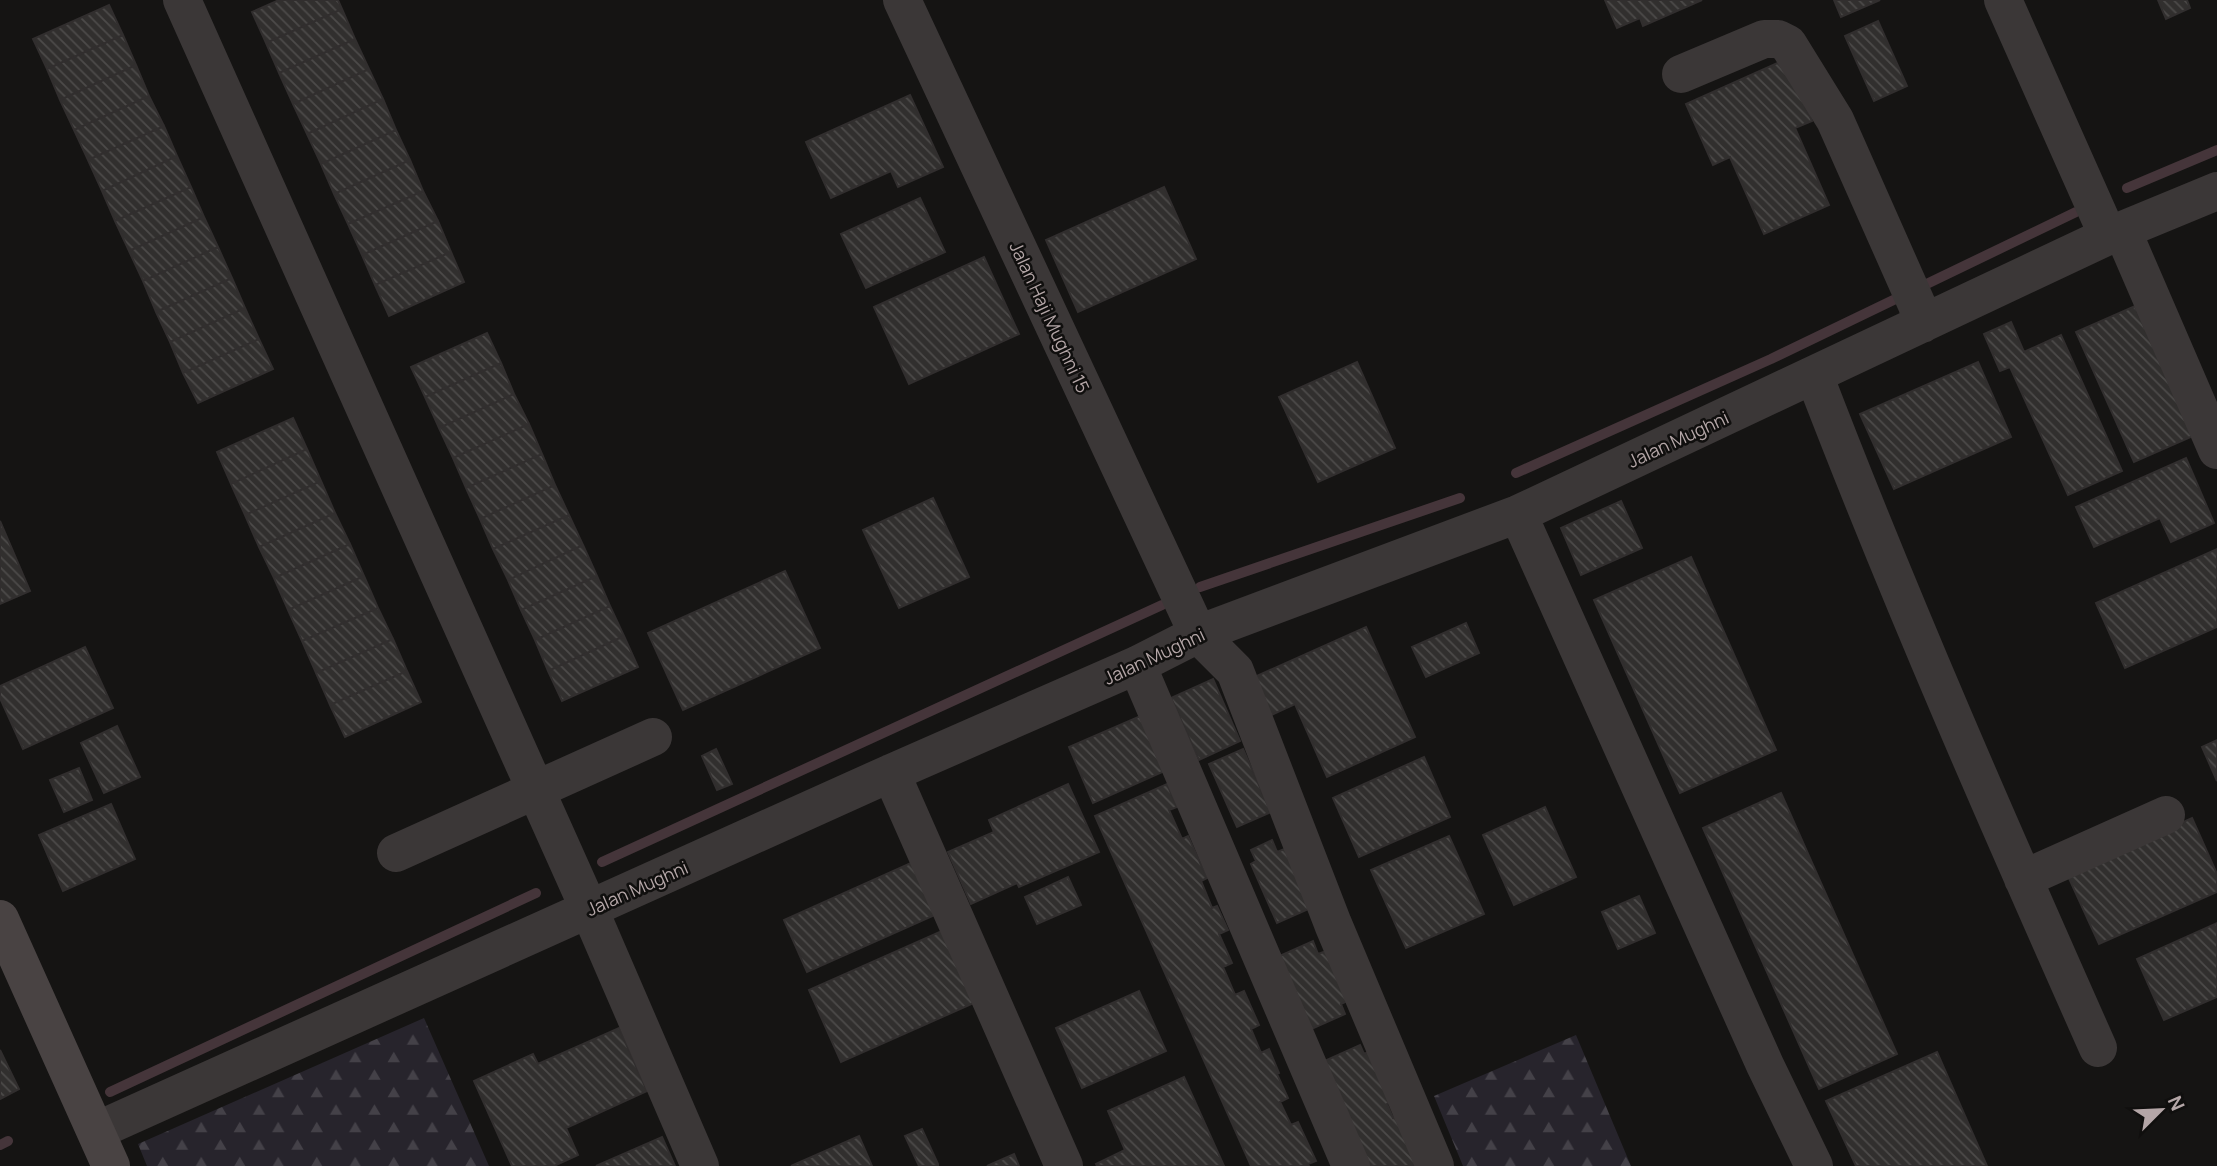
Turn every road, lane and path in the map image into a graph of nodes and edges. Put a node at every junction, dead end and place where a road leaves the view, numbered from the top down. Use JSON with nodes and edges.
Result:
{"nodes":[{"id":1,"x":182,"y":0,"type":"edge"},
{"id":2,"x":902,"y":0,"type":"edge"},
{"id":3,"x":2003,"y":0,"type":"edge"},
{"id":4,"x":1681,"y":74,"type":"dead end"},
{"id":5,"x":2217,"y":191,"type":"edge"},
{"id":6,"x":2115,"y":233,"type":"junction"},
{"id":7,"x":1920,"y":314,"type":"junction"},
{"id":8,"x":1814,"y":375,"type":"junction"},
{"id":9,"x":2217,"y":450,"type":"edge"},
{"id":10,"x":1518,"y":514,"type":"junction"},
{"id":11,"x":1198,"y":634,"type":"junction"},
{"id":12,"x":1136,"y":665,"type":"junction"},
{"id":13,"x":653,"y":737,"type":"dead end"},
{"id":14,"x":891,"y":773,"type":"junction"},
{"id":15,"x":535,"y":790,"type":"junction"},
{"id":16,"x":2166,"y":815,"type":"dead end"},
{"id":17,"x":396,"y":853,"type":"dead end"},
{"id":18,"x":2023,"y":879,"type":"junction"},
{"id":19,"x":589,"y":909,"type":"junction"},
{"id":20,"x":0,"y":919,"type":"edge"},
{"id":21,"x":2098,"y":1048,"type":"dead end"},
{"id":22,"x":96,"y":1131,"type":"junction"},
{"id":23,"x":111,"y":1166,"type":"edge"},
{"id":24,"x":700,"y":1166,"type":"edge"},
{"id":25,"x":1064,"y":1166,"type":"edge"},
{"id":26,"x":1351,"y":1166,"type":"edge"},
{"id":27,"x":1435,"y":1166,"type":"edge"},
{"id":28,"x":1814,"y":1166,"type":"edge"}],
"edges":[{"from":1,"to":15,"type":"street"},
{"from":2,"to":11,"type":"street","name":"Jalan Haji Mughni 15"},
{"from":3,"to":6,"type":"street"},
{"from":4,"to":7,"type":"street"},
{"from":5,"to":6,"type":"street","name":"Jalan Mughni"},
{"from":6,"to":7,"type":"street","name":"Jalan Mughni"},
{"from":6,"to":9,"type":"street"},
{"from":7,"to":8,"type":"street","name":"Jalan Mughni"},
{"from":8,"to":10,"type":"street","name":"Jalan Mughni"},
{"from":8,"to":18,"type":"street"},
{"from":10,"to":11,"type":"street","name":"Jalan Mughni"},
{"from":10,"to":28,"type":"street"},
{"from":11,"to":12,"type":"street","name":"Jalan Mughni"},
{"from":11,"to":27,"type":"street"},
{"from":12,"to":14,"type":"street","name":"Jalan Mughni"},
{"from":12,"to":26,"type":"street"},
{"from":13,"to":15,"type":"street"},
{"from":14,"to":19,"type":"street","name":"Jalan Mughni"},
{"from":14,"to":25,"type":"street"},
{"from":15,"to":17,"type":"street"},
{"from":15,"to":19,"type":"street"},
{"from":16,"to":18,"type":"street"},
{"from":18,"to":21,"type":"street"},
{"from":19,"to":22,"type":"street","name":"Jalan Mughni"},
{"from":19,"to":24,"type":"street"},
{"from":20,"to":22,"type":"street"},
{"from":22,"to":23,"type":"street"}]}
